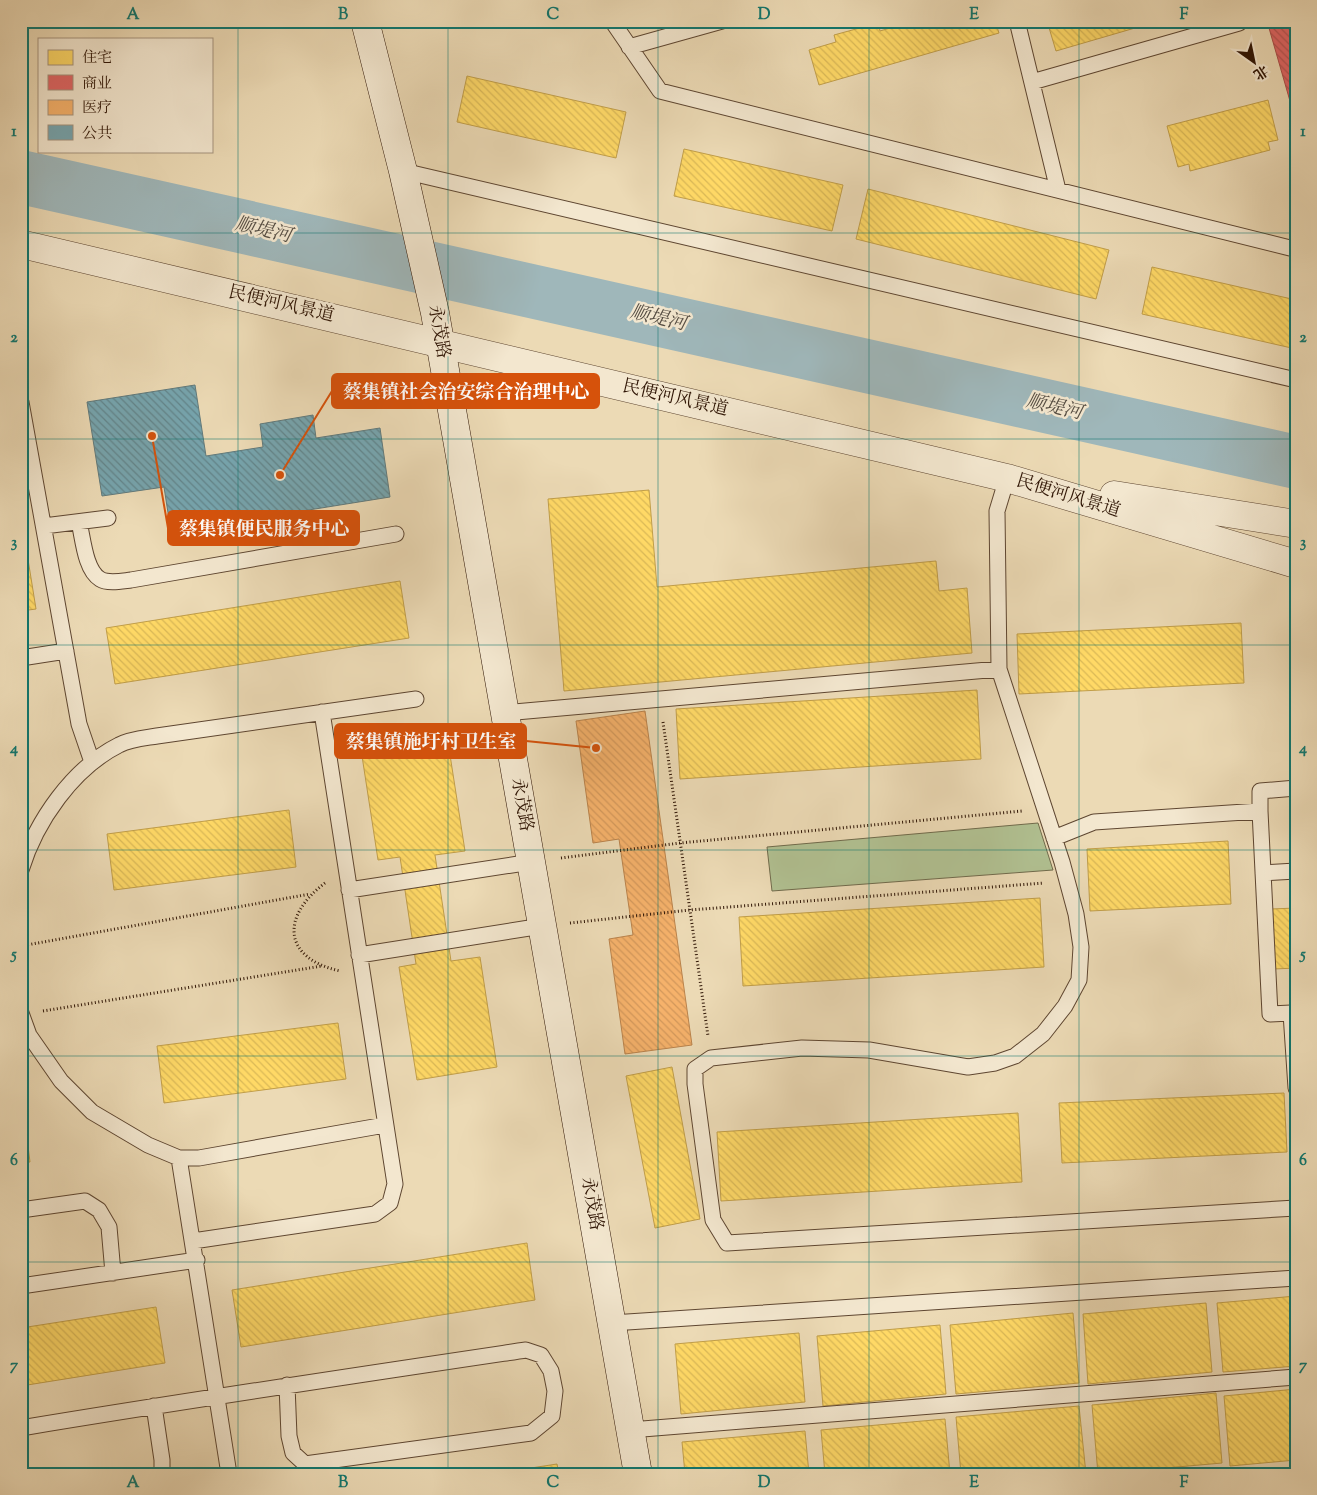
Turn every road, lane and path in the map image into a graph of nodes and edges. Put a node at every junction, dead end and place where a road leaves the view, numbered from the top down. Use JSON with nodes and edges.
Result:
{"nodes":[{"id":1,"x":365,"y":21,"type":"edge"},
{"id":2,"x":612,"y":21,"type":"edge"},
{"id":3,"x":722,"y":21,"type":"edge"},
{"id":4,"x":1018,"y":21,"type":"edge"},
{"id":5,"x":1239,"y":23,"type":"dead end"},
{"id":6,"x":629,"y":47,"type":"junction"},
{"id":7,"x":1032,"y":82,"type":"junction"},
{"id":8,"x":403,"y":171,"type":"junction"},
{"id":9,"x":1058,"y":190,"type":"junction"},
{"id":10,"x":21,"y":244,"type":"edge"},
{"id":11,"x":1290,"y":248,"type":"dead end"},
{"id":12,"x":440,"y":343,"type":"junction"},
{"id":13,"x":1296,"y":380,"type":"edge"},
{"id":14,"x":21,"y":402,"type":"edge"},
{"id":15,"x":25,"y":439,"type":"edge"},
{"id":16,"x":1007,"y":478,"type":"junction"},
{"id":17,"x":108,"y":518,"type":"dead end"},
{"id":18,"x":79,"y":522,"type":"junction"},
{"id":19,"x":1296,"y":524,"type":"edge"},
{"id":20,"x":44,"y":526,"type":"junction"},
{"id":21,"x":396,"y":534,"type":"dead end"},
{"id":22,"x":1296,"y":564,"type":"edge"},
{"id":23,"x":66,"y":651,"type":"junction"},
{"id":24,"x":21,"y":658,"type":"edge"},
{"id":25,"x":998,"y":669,"type":"junction"},
{"id":26,"x":416,"y":698,"type":"dead end"},
{"id":27,"x":660,"y":700,"type":"junction"},
{"id":28,"x":322,"y":712,"type":"junction"},
{"id":29,"x":504,"y":713,"type":"junction"},
{"id":30,"x":92,"y":762,"type":"junction"},
{"id":31,"x":1296,"y":788,"type":"edge"},
{"id":32,"x":1045,"y":808,"type":"junction"},
{"id":33,"x":1260,"y":811,"type":"junction"},
{"id":34,"x":1054,"y":838,"type":"junction"},
{"id":35,"x":680,"y":843,"type":"junction"},
{"id":36,"x":531,"y":862,"type":"junction"},
{"id":37,"x":21,"y":870,"type":"edge"},
{"id":38,"x":346,"y":870,"type":"junction"},
{"id":39,"x":1296,"y":871,"type":"edge"},
{"id":40,"x":1263,"y":873,"type":"junction"},
{"id":41,"x":1067,"y":882,"type":"junction"},
{"id":42,"x":349,"y":890,"type":"junction"},
{"id":43,"x":310,"y":894,"type":"junction"},
{"id":44,"x":690,"y":910,"type":"junction"},
{"id":45,"x":542,"y":926,"type":"junction"},
{"id":46,"x":21,"y":946,"type":"edge"},
{"id":47,"x":360,"y":955,"type":"junction"},
{"id":48,"x":322,"y":966,"type":"junction"},
{"id":49,"x":363,"y":976,"type":"junction"},
{"id":50,"x":1293,"y":1013,"type":"edge"},
{"id":51,"x":22,"y":1014,"type":"edge"},
{"id":52,"x":711,"y":1058,"type":"junction"},
{"id":53,"x":1296,"y":1088,"type":"edge"},
{"id":54,"x":385,"y":1125,"type":"junction"},
{"id":55,"x":180,"y":1158,"type":"junction"},
{"id":56,"x":1296,"y":1208,"type":"edge"},
{"id":57,"x":21,"y":1210,"type":"edge"},
{"id":58,"x":194,"y":1241,"type":"junction"},
{"id":59,"x":197,"y":1260,"type":"junction"},
{"id":60,"x":113,"y":1272,"type":"junction"},
{"id":61,"x":1296,"y":1278,"type":"edge"},
{"id":62,"x":21,"y":1286,"type":"edge"},
{"id":63,"x":612,"y":1323,"type":"junction"},
{"id":64,"x":1296,"y":1377,"type":"edge"},
{"id":65,"x":287,"y":1385,"type":"junction"},
{"id":66,"x":217,"y":1396,"type":"junction"},
{"id":67,"x":154,"y":1406,"type":"junction"},
{"id":68,"x":21,"y":1428,"type":"edge"},
{"id":69,"x":630,"y":1430,"type":"junction"},
{"id":70,"x":162,"y":1474,"type":"edge"},
{"id":71,"x":229,"y":1474,"type":"edge"},
{"id":72,"x":638,"y":1474,"type":"edge"}],
"edges":[{"from":1,"to":8,"type":"street","name":"永茂路"},
{"from":2,"to":6,"type":"lane"},
{"from":3,"to":6,"type":"lane"},
{"from":4,"to":7,"type":"lane"},
{"from":5,"to":7,"type":"lane"},
{"from":6,"to":9,"type":"lane"},
{"from":7,"to":9,"type":"lane"},
{"from":8,"to":12,"type":"street","name":"永茂路"},
{"from":8,"to":13,"type":"lane"},
{"from":9,"to":11,"type":"lane"},
{"from":10,"to":12,"type":"street","name":"民便河风景道"},
{"from":12,"to":16,"type":"street","name":"民便河风景道"},
{"from":12,"to":29,"type":"street","name":"永茂路"},
{"from":14,"to":15,"type":"lane"},
{"from":15,"to":20,"type":"lane"},
{"from":16,"to":19,"type":"street"},
{"from":16,"to":22,"type":"street","name":"民便河风景道"},
{"from":16,"to":25,"type":"lane"},
{"from":17,"to":18,"type":"lane"},
{"from":18,"to":20,"type":"lane"},
{"from":18,"to":21,"type":"lane"},
{"from":20,"to":23,"type":"lane"},
{"from":23,"to":24,"type":"lane"},
{"from":23,"to":30,"type":"lane"},
{"from":25,"to":27,"type":"lane"},
{"from":25,"to":32,"type":"lane"},
{"from":26,"to":28,"type":"lane"},
{"from":27,"to":29,"type":"lane"},
{"from":27,"to":35,"type":"path"},
{"from":28,"to":30,"type":"lane"},
{"from":28,"to":38,"type":"lane"},
{"from":29,"to":36,"type":"street","name":"永茂路"},
{"from":30,"to":37,"type":"lane"},
{"from":31,"to":33,"type":"lane"},
{"from":32,"to":34,"type":"lane"},
{"from":32,"to":35,"type":"path"},
{"from":33,"to":34,"type":"lane"},
{"from":33,"to":40,"type":"lane"},
{"from":34,"to":41,"type":"lane"},
{"from":35,"to":36,"type":"path"},
{"from":35,"to":44,"type":"path"},
{"from":36,"to":42,"type":"lane"},
{"from":36,"to":45,"type":"street","name":"永茂路"},
{"from":38,"to":42,"type":"lane"},
{"from":38,"to":43,"type":"path"},
{"from":39,"to":40,"type":"lane"},
{"from":40,"to":50,"type":"lane"},
{"from":41,"to":44,"type":"path"},
{"from":41,"to":52,"type":"lane"},
{"from":42,"to":47,"type":"lane"},
{"from":43,"to":46,"type":"path"},
{"from":43,"to":48,"type":"path"},
{"from":44,"to":45,"type":"path"},
{"from":44,"to":52,"type":"path"},
{"from":45,"to":47,"type":"lane"},
{"from":45,"to":63,"type":"street","name":"永茂路"},
{"from":47,"to":49,"type":"lane"},
{"from":48,"to":49,"type":"path"},
{"from":48,"to":51,"type":"path"},
{"from":49,"to":54,"type":"lane"},
{"from":50,"to":53,"type":"lane"},
{"from":51,"to":55,"type":"lane"},
{"from":52,"to":56,"type":"lane"},
{"from":54,"to":55,"type":"lane"},
{"from":54,"to":58,"type":"lane"},
{"from":55,"to":58,"type":"lane"},
{"from":57,"to":60,"type":"lane"},
{"from":58,"to":59,"type":"lane"},
{"from":59,"to":60,"type":"lane"},
{"from":59,"to":66,"type":"lane"},
{"from":60,"to":62,"type":"lane"},
{"from":61,"to":63,"type":"lane"},
{"from":63,"to":69,"type":"street","name":"永茂路"},
{"from":64,"to":69,"type":"lane"},
{"from":65,"to":65,"type":"lane"},
{"from":65,"to":66,"type":"lane"},
{"from":66,"to":67,"type":"lane"},
{"from":66,"to":71,"type":"lane"},
{"from":67,"to":68,"type":"lane"},
{"from":67,"to":70,"type":"lane"},
{"from":69,"to":72,"type":"street","name":"永茂路"}]}
